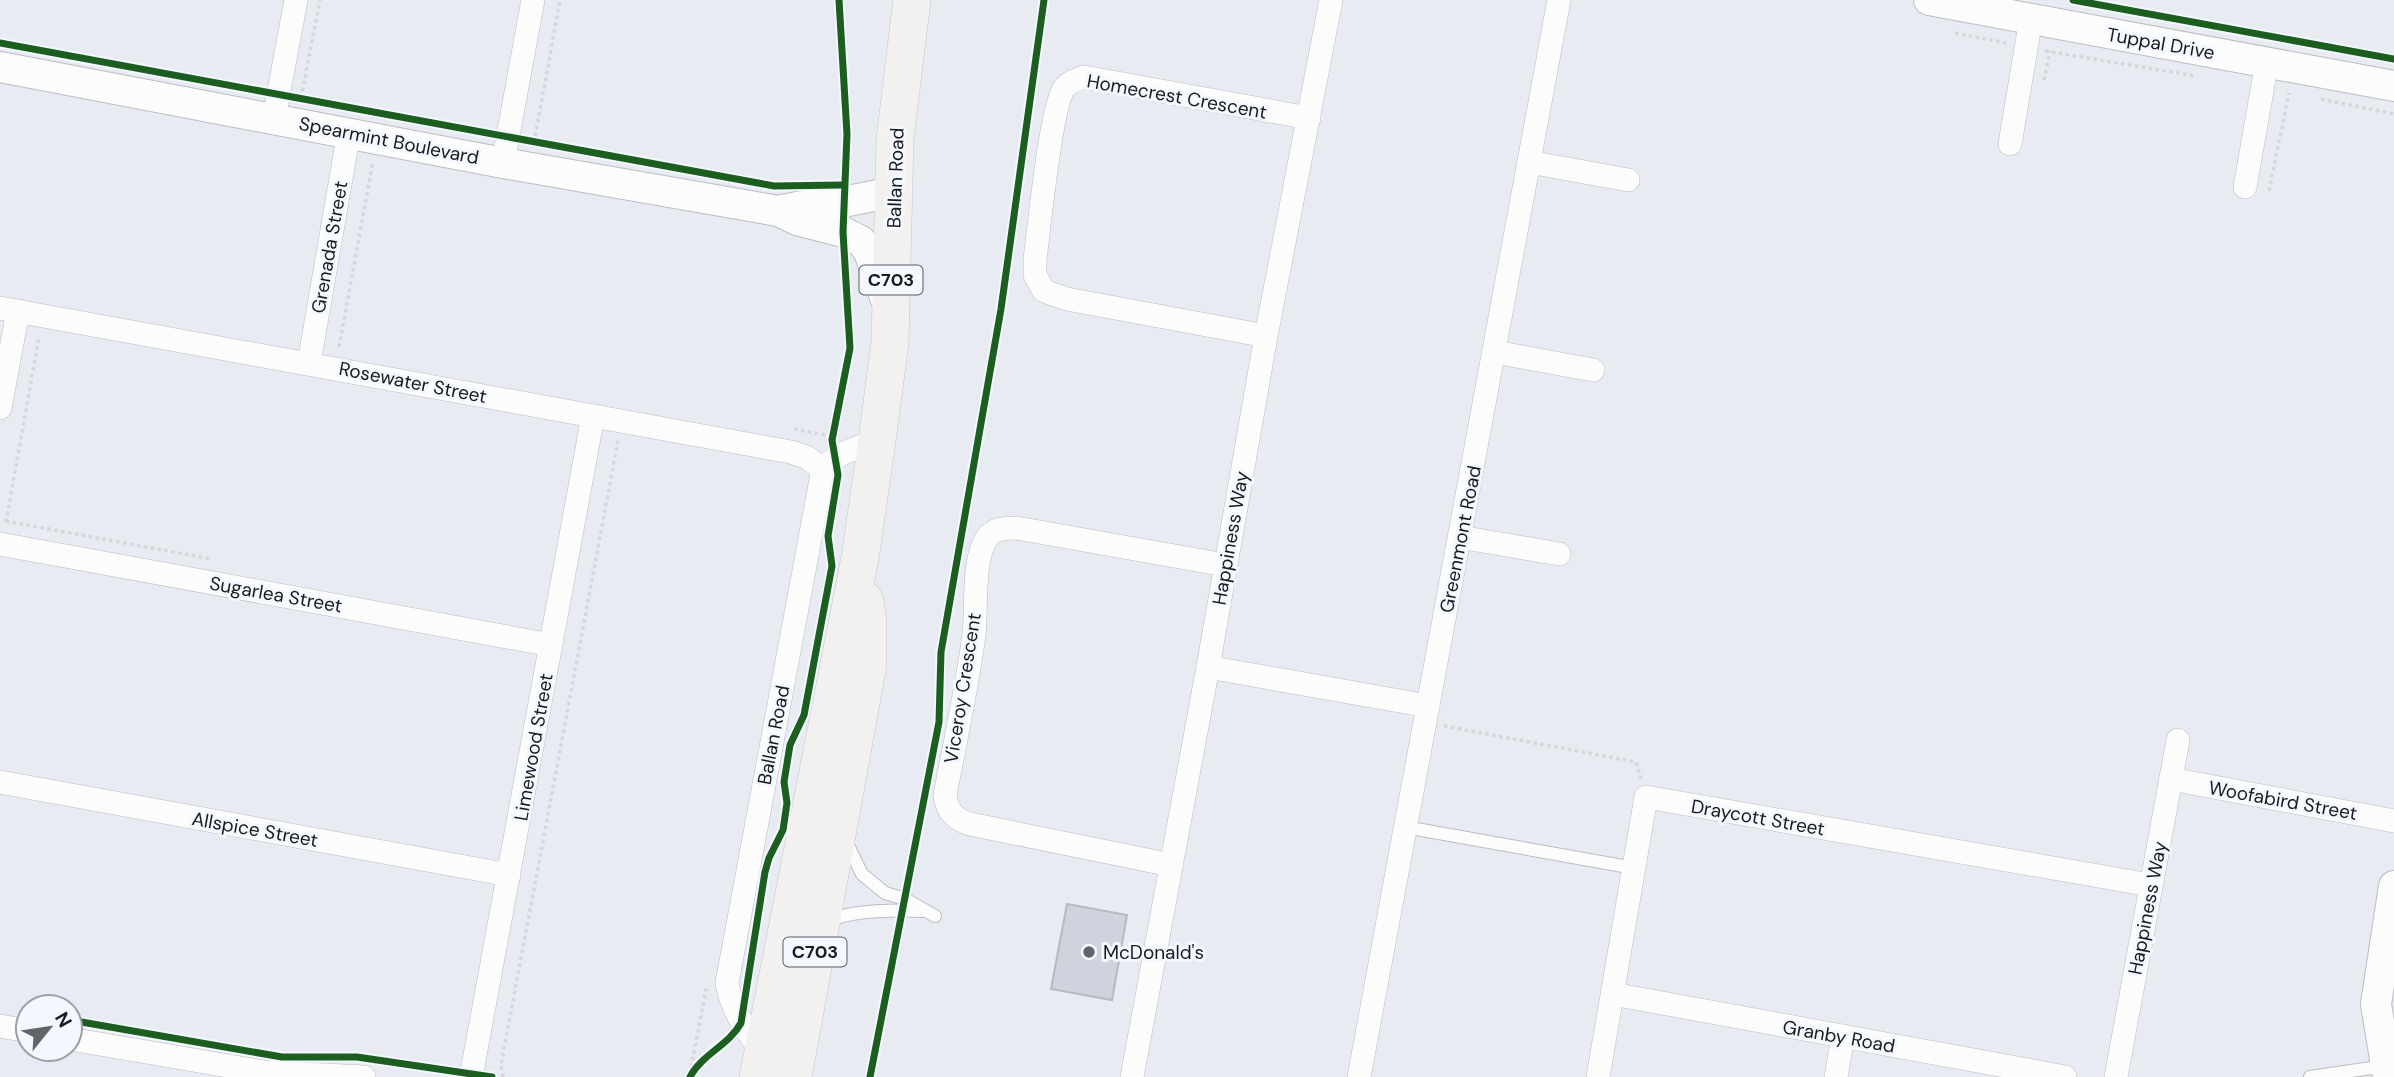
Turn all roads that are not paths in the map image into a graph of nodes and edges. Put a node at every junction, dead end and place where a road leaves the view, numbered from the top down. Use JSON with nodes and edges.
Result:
{"nodes":[{"id":1,"x":296,"y":0,"type":"edge"},
{"id":2,"x":533,"y":0,"type":"edge"},
{"id":3,"x":912,"y":0,"type":"edge"},
{"id":4,"x":1331,"y":0,"type":"edge"},
{"id":5,"x":1559,"y":0,"type":"edge"},
{"id":6,"x":1929,"y":0,"type":"edge"},
{"id":7,"x":2029,"y":33,"type":"junction"},
{"id":8,"x":0,"y":67,"type":"edge"},
{"id":9,"x":2265,"y":75,"type":"junction"},
{"id":10,"x":2394,"y":86,"type":"edge"},
{"id":11,"x":274,"y":118,"type":"junction"},
{"id":12,"x":1309,"y":118,"type":"junction"},
{"id":13,"x":349,"y":132,"type":"junction"},
{"id":14,"x":2010,"y":144,"type":"dead end"},
{"id":15,"x":1529,"y":162,"type":"junction"},
{"id":16,"x":503,"y":163,"type":"junction"},
{"id":17,"x":1628,"y":180,"type":"dead end"},
{"id":18,"x":2245,"y":187,"type":"dead end"},
{"id":19,"x":893,"y":192,"type":"junction"},
{"id":20,"x":778,"y":211,"type":"junction"},
{"id":21,"x":9,"y":309,"type":"edge"},
{"id":22,"x":890,"y":317,"type":"junction"},
{"id":23,"x":1266,"y":336,"type":"junction"},
{"id":24,"x":1494,"y":352,"type":"junction"},
{"id":25,"x":309,"y":363,"type":"junction"},
{"id":26,"x":1593,"y":370,"type":"dead end"},
{"id":27,"x":0,"y":408,"type":"edge"},
{"id":28,"x":593,"y":416,"type":"junction"},
{"id":29,"x":877,"y":441,"type":"junction"},
{"id":30,"x":829,"y":463,"type":"junction"},
{"id":31,"x":1460,"y":537,"type":"junction"},
{"id":32,"x":1,"y":544,"type":"edge"},
{"id":33,"x":1559,"y":554,"type":"dead end"},
{"id":34,"x":860,"y":558,"type":"junction"},
{"id":35,"x":1225,"y":565,"type":"junction"},
{"id":36,"x":551,"y":645,"type":"junction"},
{"id":37,"x":1208,"y":667,"type":"junction"},
{"id":38,"x":1426,"y":714,"type":"junction"},
{"id":39,"x":2178,"y":740,"type":"dead end"},
{"id":40,"x":2172,"y":779,"type":"junction"},
{"id":41,"x":0,"y":782,"type":"edge"},
{"id":42,"x":2394,"y":821,"type":"edge"},
{"id":43,"x":838,"y":826,"type":"junction"},
{"id":44,"x":1405,"y":827,"type":"junction"},
{"id":45,"x":1171,"y":864,"type":"junction"},
{"id":46,"x":1634,"y":868,"type":"junction"},
{"id":47,"x":509,"y":875,"type":"junction"},
{"id":48,"x":2150,"y":886,"type":"junction"},
{"id":49,"x":2394,"y":886,"type":"edge"},
{"id":50,"x":820,"y":927,"type":"junction"},
{"id":51,"x":1613,"y":994,"type":"junction"},
{"id":52,"x":1843,"y":1037,"type":"junction"},
{"id":53,"x":84,"y":1041,"type":"edge"},
{"id":54,"x":761,"y":1066,"type":"edge"},
{"id":55,"x":2387,"y":1071,"type":"edge"},
{"id":56,"x":364,"y":1077,"type":"edge"},
{"id":57,"x":471,"y":1077,"type":"edge"},
{"id":58,"x":793,"y":1077,"type":"edge"},
{"id":59,"x":1132,"y":1077,"type":"edge"},
{"id":60,"x":1359,"y":1077,"type":"edge"},
{"id":61,"x":1598,"y":1077,"type":"edge"},
{"id":62,"x":1836,"y":1077,"type":"edge"},
{"id":63,"x":2065,"y":1077,"type":"edge"},
{"id":64,"x":2116,"y":1077,"type":"edge"},
{"id":65,"x":2310,"y":1077,"type":"edge"}],
"edges":[{"from":1,"to":11,"type":"street"},
{"from":2,"to":16,"type":"street"},
{"from":3,"to":19,"type":"main road","name":"Ballan Road","number":"C703"},
{"from":4,"to":12,"type":"street","name":"Happiness Way"},
{"from":5,"to":15,"type":"street","name":"Greenmont Road"},
{"from":6,"to":7,"type":"street","name":"Tuppal Drive"},
{"from":7,"to":9,"type":"street","name":"Tuppal Drive"},
{"from":7,"to":14,"type":"street"},
{"from":8,"to":11,"type":"street","name":"Spearmint Boulevard"},
{"from":9,"to":10,"type":"street","name":"Tuppal Drive"},
{"from":9,"to":18,"type":"street"},
{"from":11,"to":13,"type":"street","name":"Spearmint Boulevard"},
{"from":12,"to":23,"type":"street","name":"Happiness Way"},
{"from":12,"to":23,"type":"street","name":"Homecrest Crescent"},
{"from":13,"to":16,"type":"street","name":"Spearmint Boulevard"},
{"from":13,"to":25,"type":"street","name":"Grenada Street"},
{"from":15,"to":17,"type":"street"},
{"from":15,"to":24,"type":"street","name":"Greenmont Road"},
{"from":16,"to":20,"type":"street","name":"Spearmint Boulevard"},
{"from":19,"to":20,"type":"street","name":"Spearmint Boulevard"},
{"from":19,"to":22,"type":"main road","name":"Ballan Road","number":"C703"},
{"from":20,"to":22,"type":"street","name":"Spearmint Boulevard"},
{"from":21,"to":25,"type":"street","name":"Rosewater Street"},
{"from":21,"to":27,"type":"street"},
{"from":22,"to":29,"type":"main road","name":"Ballan Road","number":"C703"},
{"from":23,"to":35,"type":"street","name":"Happiness Way"},
{"from":24,"to":26,"type":"street"},
{"from":24,"to":31,"type":"street","name":"Greenmont Road"},
{"from":25,"to":28,"type":"street","name":"Rosewater Street"},
{"from":28,"to":30,"type":"street","name":"Rosewater Street"},
{"from":28,"to":36,"type":"street","name":"Limewood Street"},
{"from":29,"to":30,"type":"street"},
{"from":29,"to":34,"type":"main road","name":"Ballan Road","number":"C703"},
{"from":30,"to":54,"type":"street","name":"Ballan Road"},
{"from":31,"to":33,"type":"street"},
{"from":31,"to":38,"type":"street","name":"Greenmont Road"},
{"from":32,"to":36,"type":"street","name":"Sugarlea Street"},
{"from":34,"to":43,"type":"main road","name":"Ballan Road","number":"C703"},
{"from":34,"to":54,"type":"main road","name":"Ballan Road","number":"C703"},
{"from":35,"to":37,"type":"street","name":"Happiness Way"},
{"from":35,"to":45,"type":"street","name":"Viceroy Crescent"},
{"from":36,"to":47,"type":"street","name":"Limewood Street"},
{"from":37,"to":38,"type":"street"},
{"from":37,"to":45,"type":"street","name":"Happiness Way"},
{"from":38,"to":44,"type":"street","name":"Greenmont Road"},
{"from":39,"to":40,"type":"street","name":"Happiness Way"},
{"from":40,"to":42,"type":"street","name":"Woofabird Street"},
{"from":40,"to":48,"type":"street","name":"Happiness Way"},
{"from":41,"to":47,"type":"street","name":"Allspice Street"},
{"from":43,"to":50,"type":"main road","name":"Ballan Road","number":"C703"},
{"from":43,"to":50,"type":"lane"},
{"from":44,"to":46,"type":"lane"},
{"from":44,"to":60,"type":"street","name":"Greenmont Road"},
{"from":45,"to":59,"type":"street","name":"Happiness Way"},
{"from":46,"to":48,"type":"street","name":"Draycott Street"},
{"from":46,"to":51,"type":"street"},
{"from":47,"to":57,"type":"street","name":"Limewood Street"},
{"from":48,"to":64,"type":"street","name":"Happiness Way"},
{"from":49,"to":55,"type":"street"},
{"from":50,"to":58,"type":"main road","name":"Ballan Road","number":"C703"},
{"from":51,"to":52,"type":"street","name":"Granby Road"},
{"from":51,"to":61,"type":"street"},
{"from":52,"to":62,"type":"street"},
{"from":52,"to":63,"type":"street","name":"Granby Road"},
{"from":53,"to":56,"type":"street"},
{"from":55,"to":65,"type":"lane"}]}
